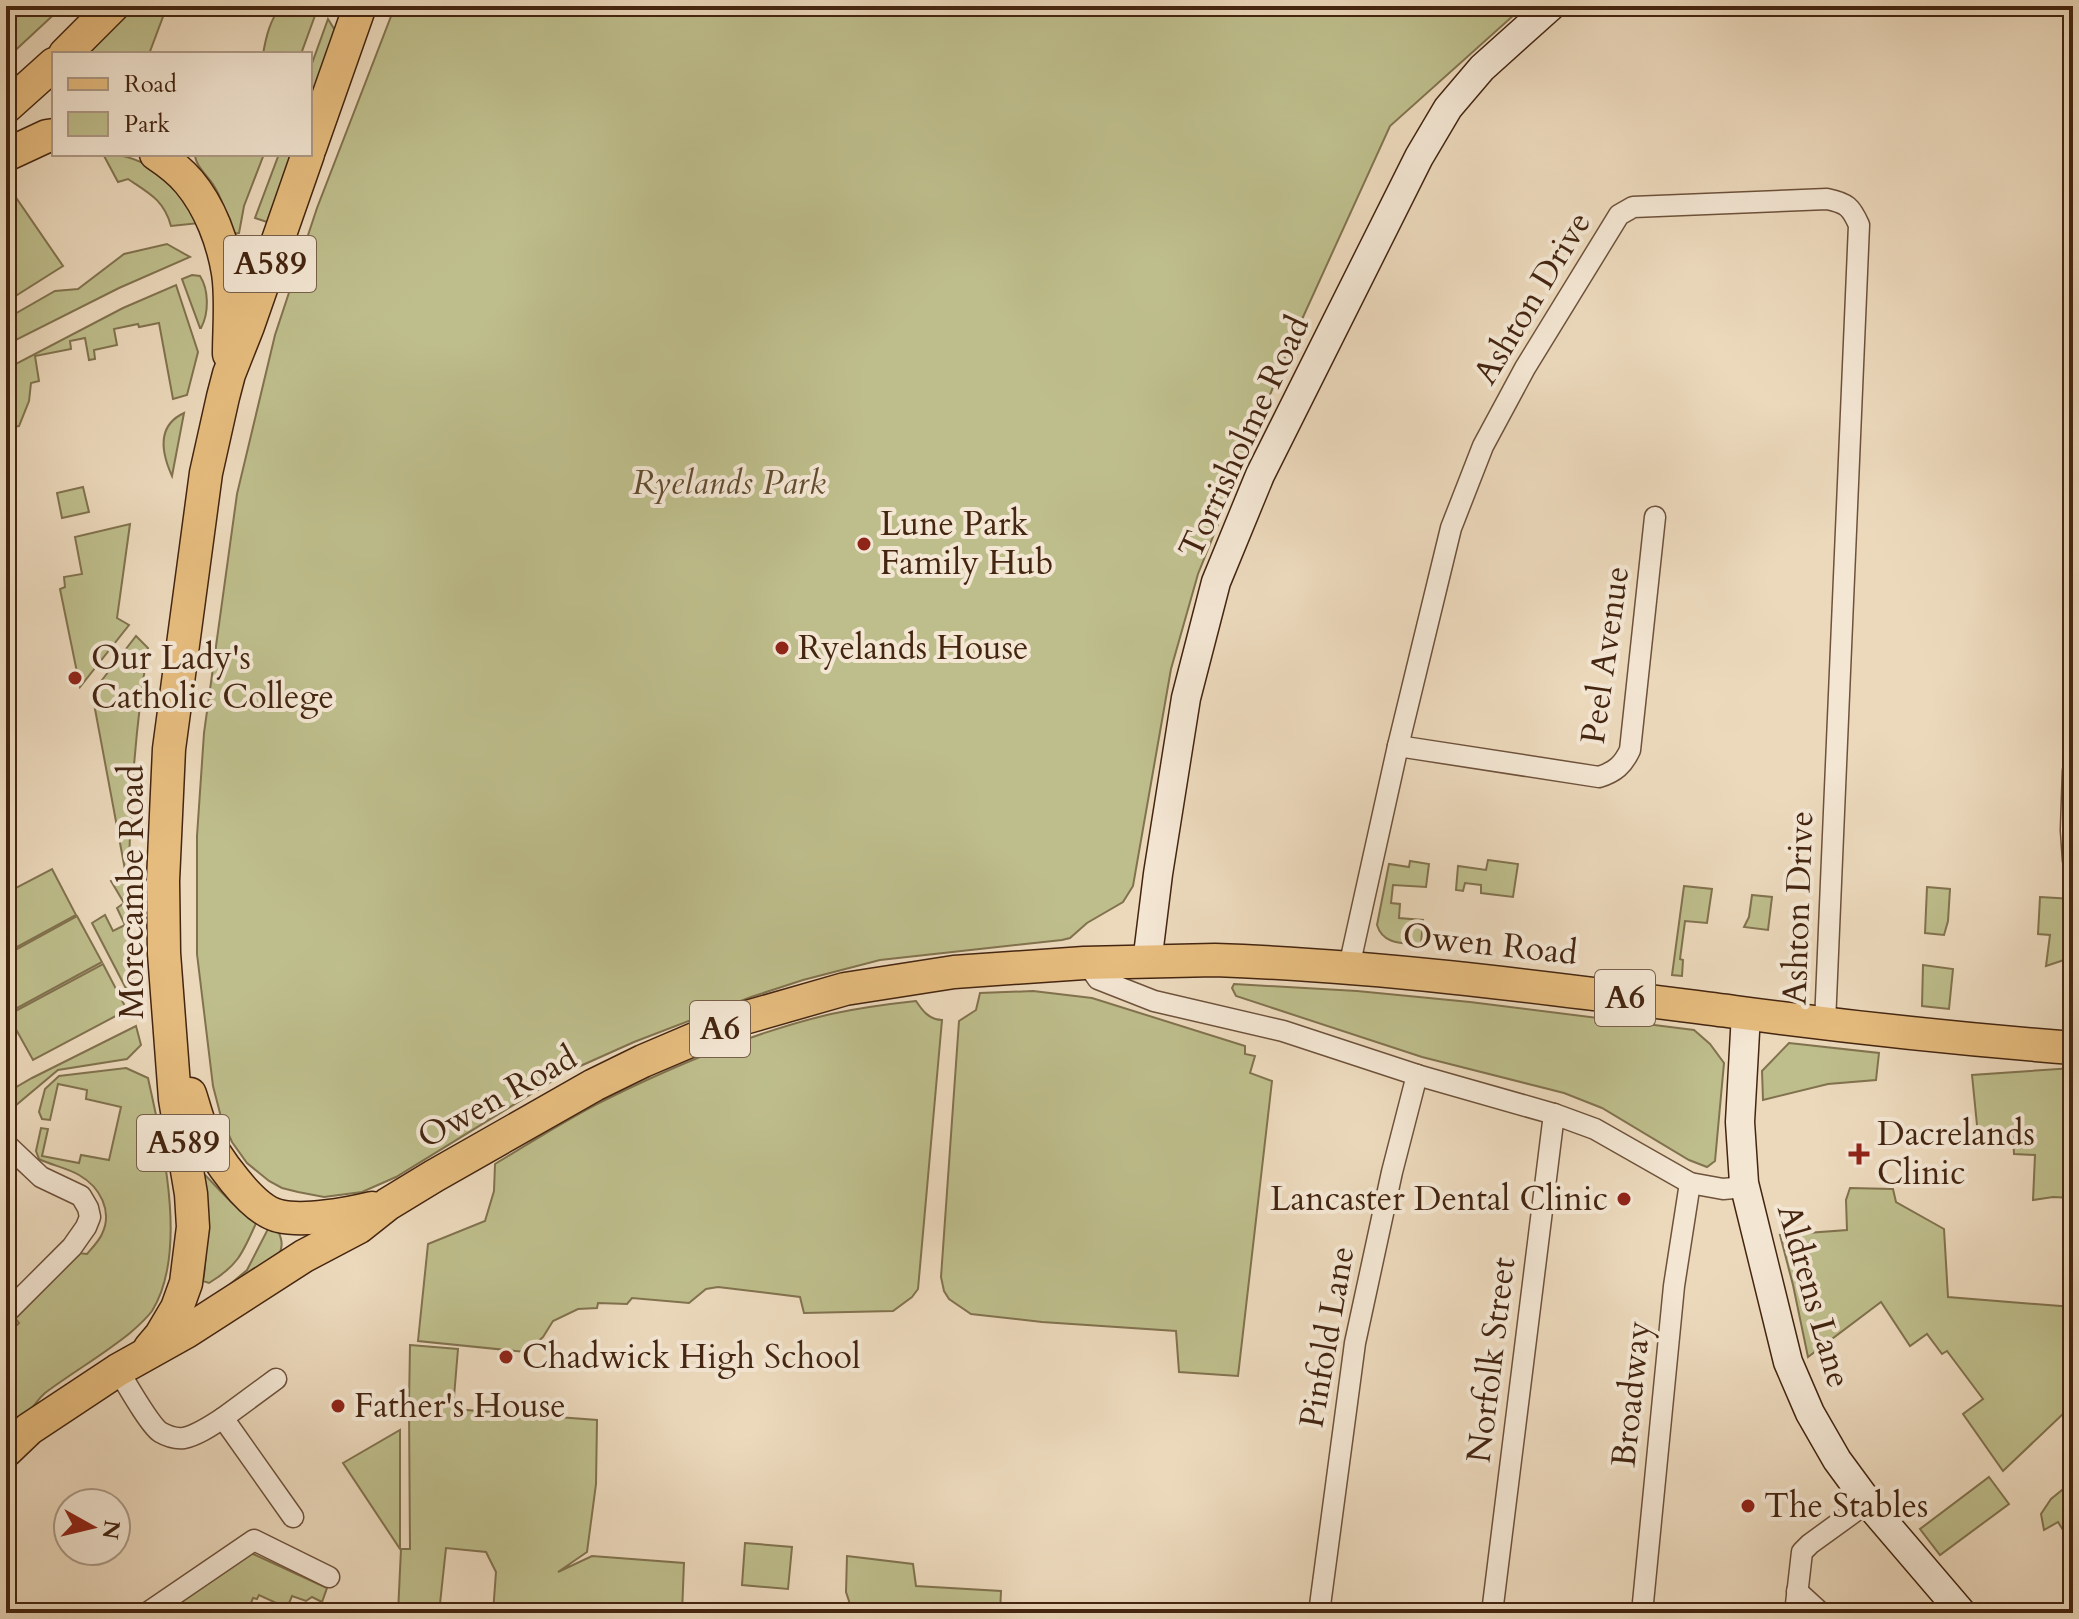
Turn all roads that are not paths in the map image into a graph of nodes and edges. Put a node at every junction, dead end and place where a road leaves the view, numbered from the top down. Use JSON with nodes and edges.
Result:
{"nodes":[{"id":1,"x":113,"y":6,"type":"edge"},
{"id":2,"x":360,"y":6,"type":"edge"},
{"id":3,"x":1551,"y":6,"type":"edge"},
{"id":4,"x":67,"y":52,"type":"edge"},
{"id":5,"x":52,"y":66,"type":"edge"},
{"id":6,"x":6,"y":107,"type":"edge"},
{"id":7,"x":52,"y":135,"type":"edge"},
{"id":8,"x":312,"y":142,"type":"edge"},
{"id":9,"x":6,"y":155,"type":"edge"},
{"id":10,"x":159,"y":156,"type":"edge"},
{"id":11,"x":307,"y":156,"type":"edge"},
{"id":12,"x":229,"y":374,"type":"junction"},
{"id":13,"x":1655,"y":517,"type":"dead end"},
{"id":14,"x":1398,"y":746,"type":"junction"},
{"id":15,"x":2073,"y":771,"type":"edge"},
{"id":16,"x":2073,"y":860,"type":"edge"},
{"id":17,"x":1087,"y":963,"type":"junction"},
{"id":18,"x":1147,"y":963,"type":"junction"},
{"id":19,"x":1349,"y":967,"type":"junction"},
{"id":20,"x":168,"y":1002,"type":"junction"},
{"id":21,"x":1746,"y":1014,"type":"junction"},
{"id":22,"x":1825,"y":1023,"type":"junction"},
{"id":23,"x":2065,"y":1042,"type":"edge"},
{"id":24,"x":1417,"y":1075,"type":"junction"},
{"id":25,"x":1554,"y":1114,"type":"junction"},
{"id":26,"x":6,"y":1144,"type":"edge"},
{"id":27,"x":1690,"y":1183,"type":"junction"},
{"id":28,"x":1745,"y":1187,"type":"junction"},
{"id":29,"x":388,"y":1204,"type":"junction"},
{"id":30,"x":280,"y":1216,"type":"junction"},
{"id":31,"x":304,"y":1256,"type":"junction"},
{"id":32,"x":6,"y":1313,"type":"edge"},
{"id":33,"x":132,"y":1362,"type":"junction"},
{"id":34,"x":276,"y":1379,"type":"dead end"},
{"id":35,"x":223,"y":1418,"type":"junction"},
{"id":36,"x":6,"y":1451,"type":"edge"},
{"id":37,"x":1868,"y":1502,"type":"junction"},
{"id":38,"x":293,"y":1517,"type":"dead end"},
{"id":39,"x":329,"y":1577,"type":"dead end"},
{"id":40,"x":1797,"y":1591,"type":"junction"},
{"id":41,"x":147,"y":1613,"type":"edge"},
{"id":42,"x":1319,"y":1613,"type":"edge"},
{"id":43,"x":1492,"y":1613,"type":"edge"},
{"id":44,"x":1642,"y":1613,"type":"edge"},
{"id":45,"x":1795,"y":1613,"type":"edge"},
{"id":46,"x":1821,"y":1613,"type":"edge"},
{"id":47,"x":1962,"y":1613,"type":"edge"}],
"edges":[{"from":1,"to":4,"type":"main road"},
{"from":2,"to":8,"type":"main road","name":"Morecambe Road","number":"A589"},
{"from":3,"to":18,"type":"main road","name":"Torrisholme Road"},
{"from":5,"to":6,"type":"main road"},
{"from":7,"to":9,"type":"main road"},
{"from":10,"to":12,"type":"main road","name":"Morecambe Road","number":"A589"},
{"from":11,"to":12,"type":"main road","name":"Morecambe Road","number":"A589"},
{"from":12,"to":20,"type":"main road","name":"Morecambe Road","number":"A589"},
{"from":13,"to":14,"type":"street","name":"Peel Avenue"},
{"from":14,"to":19,"type":"street","name":"Ashton Drive"},
{"from":14,"to":22,"type":"street","name":"Ashton Drive"},
{"from":15,"to":16,"type":"street"},
{"from":17,"to":18,"type":"main road","name":"Owen Road","number":"A6"},
{"from":17,"to":24,"type":"street"},
{"from":17,"to":29,"type":"main road","name":"Owen Road","number":"A6"},
{"from":18,"to":19,"type":"main road","name":"Owen Road","number":"A6"},
{"from":19,"to":21,"type":"main road","name":"Owen Road","number":"A6"},
{"from":20,"to":30,"type":"main road","number":"A589"},
{"from":20,"to":33,"type":"main road","name":"Morecambe Road","number":"A589"},
{"from":21,"to":22,"type":"main road","name":"Owen Road","number":"A6"},
{"from":21,"to":28,"type":"main road","name":"Aldrens Lane"},
{"from":22,"to":23,"type":"main road","name":"Owen Road","number":"A6"},
{"from":24,"to":25,"type":"street"},
{"from":24,"to":42,"type":"street","name":"Pinfold Lane"},
{"from":25,"to":27,"type":"street","name":"Aldrens Lane"},
{"from":25,"to":43,"type":"street","name":"Norfolk Street"},
{"from":26,"to":32,"type":"street"},
{"from":27,"to":28,"type":"street","name":"Aldrens Lane"},
{"from":27,"to":44,"type":"street","name":"Broadway"},
{"from":28,"to":37,"type":"main road","name":"Aldrens Lane"},
{"from":29,"to":30,"type":"main road"},
{"from":29,"to":31,"type":"main road","name":"Owen Road","number":"A6"},
{"from":30,"to":31,"type":"main road","number":"A589"},
{"from":31,"to":33,"type":"main road","name":"Owen Road","number":"A6"},
{"from":33,"to":35,"type":"street"},
{"from":33,"to":36,"type":"main road","name":"Owen Road","number":"A589"},
{"from":34,"to":35,"type":"street"},
{"from":35,"to":38,"type":"street"},
{"from":37,"to":40,"type":"street"},
{"from":37,"to":47,"type":"main road","name":"Aldrens Lane"},
{"from":39,"to":41,"type":"street"},
{"from":40,"to":45,"type":"street"},
{"from":40,"to":46,"type":"street"}]}
